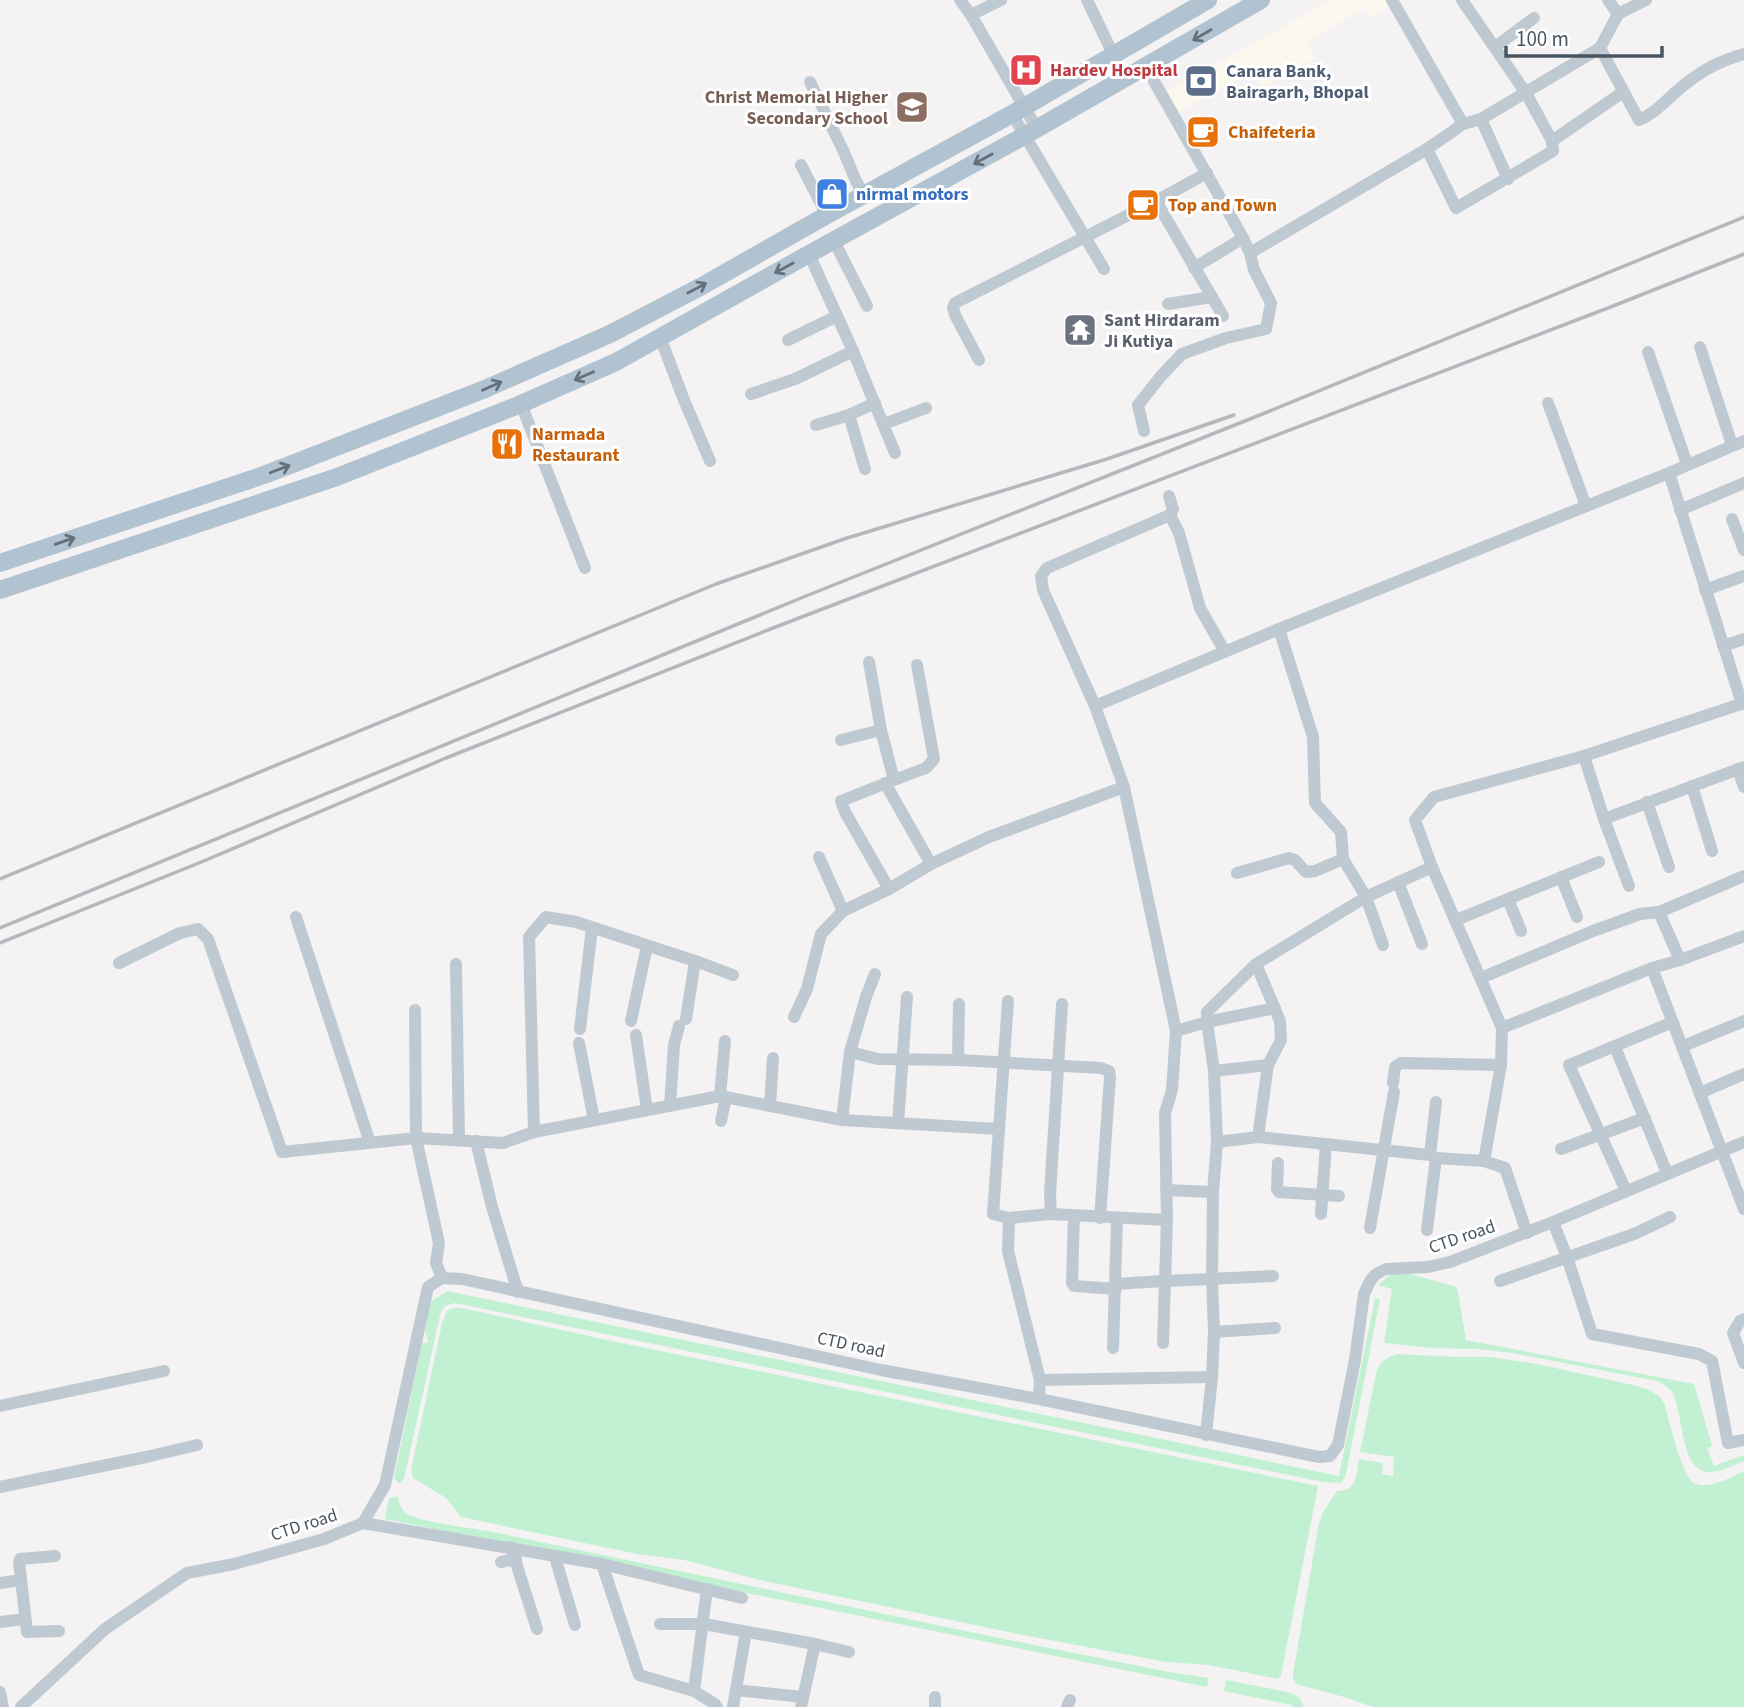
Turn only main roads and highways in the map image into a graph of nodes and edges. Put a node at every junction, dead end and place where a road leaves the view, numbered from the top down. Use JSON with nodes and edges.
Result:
{"nodes":[{"id":1,"x":1208,"y":0,"type":"edge"},
{"id":2,"x":1261,"y":0,"type":"edge"},
{"id":3,"x":0,"y":563,"type":"edge"},
{"id":4,"x":0,"y":590,"type":"edge"}],
"edges":[{"from":3,"to":1,"type":"main road","one_way":true},
{"from":2,"to":4,"type":"main road","one_way":true}]}
